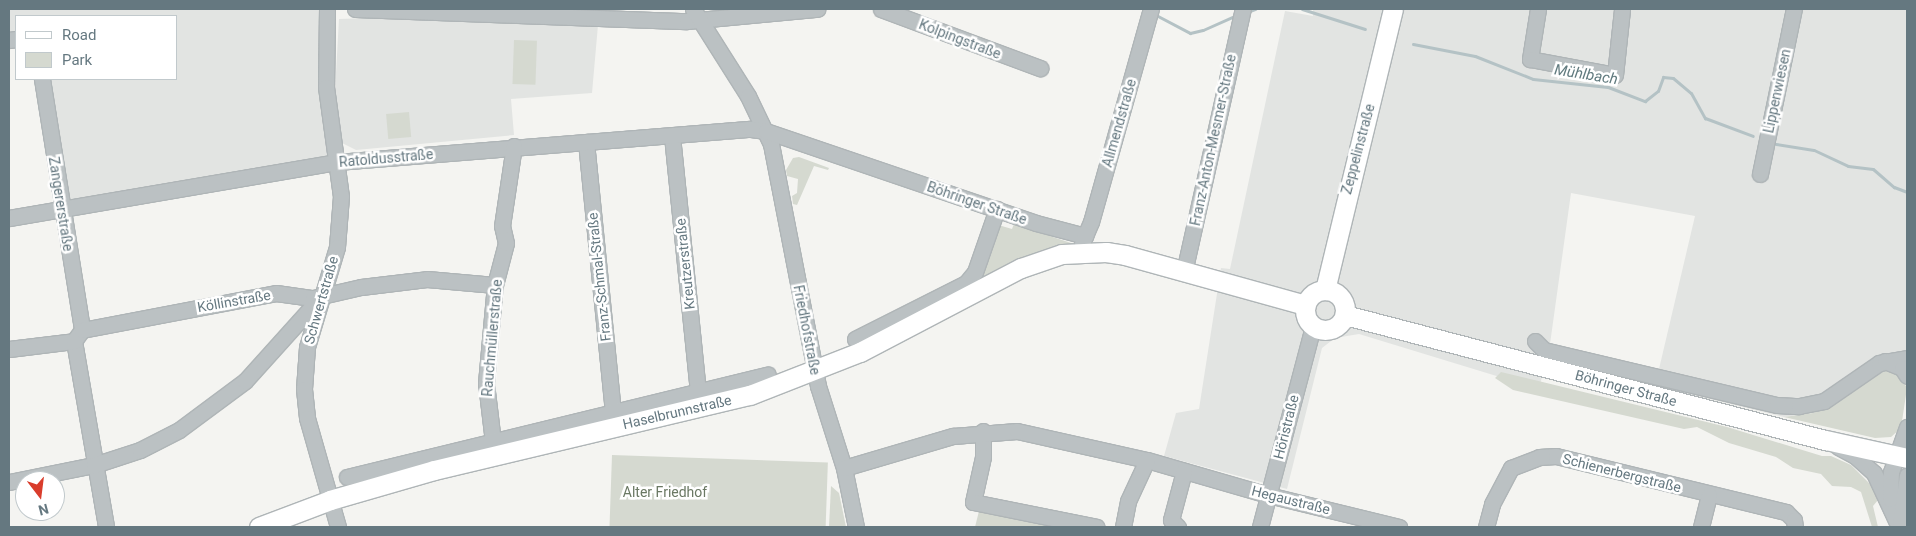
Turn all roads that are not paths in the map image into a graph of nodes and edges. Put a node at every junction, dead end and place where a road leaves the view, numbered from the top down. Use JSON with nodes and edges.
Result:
{"nodes":[{"id":1,"x":327,"y":9,"type":"edge"},
{"id":2,"x":355,"y":9,"type":"edge"},
{"id":3,"x":817,"y":9,"type":"edge"},
{"id":4,"x":881,"y":9,"type":"edge"},
{"id":5,"x":1393,"y":9,"type":"edge"},
{"id":6,"x":1538,"y":9,"type":"edge"},
{"id":7,"x":1622,"y":9,"type":"edge"},
{"id":8,"x":1794,"y":9,"type":"edge"},
{"id":9,"x":1150,"y":13,"type":"edge"},
{"id":10,"x":696,"y":14,"type":"edge"},
{"id":11,"x":1242,"y":16,"type":"edge"},
{"id":12,"x":1040,"y":68,"type":"dead end"},
{"id":13,"x":42,"y":80,"type":"edge"},
{"id":14,"x":766,"y":131,"type":"junction"},
{"id":15,"x":672,"y":136,"type":"junction"},
{"id":16,"x":586,"y":142,"type":"junction"},
{"id":17,"x":514,"y":146,"type":"junction"},
{"id":18,"x":337,"y":162,"type":"junction"},
{"id":19,"x":1760,"y":174,"type":"dead end"},
{"id":20,"x":62,"y":209,"type":"junction"},
{"id":21,"x":997,"y":209,"type":"junction"},
{"id":22,"x":9,"y":218,"type":"edge"},
{"id":23,"x":1082,"y":244,"type":"junction"},
{"id":24,"x":1184,"y":272,"type":"junction"},
{"id":25,"x":495,"y":285,"type":"junction"},
{"id":26,"x":1325,"y":290,"type":"junction"},
{"id":27,"x":321,"y":296,"type":"junction"},
{"id":28,"x":1305,"y":304,"type":"junction"},
{"id":29,"x":1345,"y":315,"type":"junction"},
{"id":30,"x":1314,"y":327,"type":"junction"},
{"id":31,"x":78,"y":335,"type":"junction"},
{"id":32,"x":855,"y":339,"type":"dead end"},
{"id":33,"x":1535,"y":341,"type":"dead end"},
{"id":34,"x":9,"y":349,"type":"edge"},
{"id":35,"x":1907,"y":358,"type":"edge"},
{"id":36,"x":1884,"y":361,"type":"junction"},
{"id":37,"x":815,"y":371,"type":"junction"},
{"id":38,"x":768,"y":374,"type":"dead end"},
{"id":39,"x":1907,"y":376,"type":"edge"},
{"id":40,"x":698,"y":392,"type":"junction"},
{"id":41,"x":614,"y":413,"type":"junction"},
{"id":42,"x":1907,"y":427,"type":"edge"},
{"id":43,"x":983,"y":431,"type":"junction"},
{"id":44,"x":1826,"y":440,"type":"junction"},
{"id":45,"x":493,"y":442,"type":"junction"},
{"id":46,"x":1902,"y":457,"type":"edge"},
{"id":47,"x":1147,"y":460,"type":"junction"},
{"id":48,"x":94,"y":465,"type":"junction"},
{"id":49,"x":844,"y":468,"type":"junction"},
{"id":50,"x":1184,"y":471,"type":"junction"},
{"id":51,"x":1907,"y":474,"type":"edge"},
{"id":52,"x":347,"y":477,"type":"dead end"},
{"id":53,"x":9,"y":482,"type":"edge"},
{"id":54,"x":1268,"y":495,"type":"junction"},
{"id":55,"x":1709,"y":495,"type":"junction"},
{"id":56,"x":330,"y":500,"type":"junction"},
{"id":57,"x":1890,"y":503,"type":"junction"},
{"id":58,"x":1794,"y":524,"type":"edge"},
{"id":59,"x":106,"y":527,"type":"edge"},
{"id":60,"x":259,"y":527,"type":"edge"},
{"id":61,"x":338,"y":527,"type":"edge"},
{"id":62,"x":856,"y":527,"type":"edge"},
{"id":63,"x":1097,"y":527,"type":"edge"},
{"id":64,"x":1123,"y":527,"type":"edge"},
{"id":65,"x":1178,"y":527,"type":"edge"},
{"id":66,"x":1260,"y":527,"type":"edge"},
{"id":67,"x":1399,"y":527,"type":"edge"},
{"id":68,"x":1486,"y":527,"type":"edge"},
{"id":69,"x":1701,"y":527,"type":"edge"},
{"id":70,"x":1900,"y":527,"type":"edge"}],
"edges":[{"from":1,"to":18,"type":"street","name":"Schwertstraße"},
{"from":2,"to":10,"type":"street"},
{"from":3,"to":10,"type":"street"},
{"from":4,"to":12,"type":"street","name":"Kolpingstraße"},
{"from":5,"to":26,"type":"main road","name":"Zeppelinstraße"},
{"from":6,"to":7,"type":"street"},
{"from":8,"to":19,"type":"street","name":"Lippenwiesen"},
{"from":9,"to":23,"type":"street","name":"Allmendstraße"},
{"from":10,"to":14,"type":"street"},
{"from":11,"to":24,"type":"street","name":"Franz-Anton-Mesmer-Straße"},
{"from":13,"to":20,"type":"street","name":"Zangererstraße"},
{"from":14,"to":15,"type":"street","name":"Ratoldusstraße"},
{"from":14,"to":21,"type":"street","name":"Böhringer Straße"},
{"from":14,"to":37,"type":"street","name":"Friedhofstraße"},
{"from":15,"to":16,"type":"street","name":"Ratoldusstraße"},
{"from":15,"to":40,"type":"street","name":"Kreutzerstraße"},
{"from":16,"to":17,"type":"street","name":"Ratoldusstraße"},
{"from":16,"to":41,"type":"street","name":"Franz-Schmal-Straße"},
{"from":17,"to":18,"type":"street","name":"Ratoldusstraße"},
{"from":17,"to":25,"type":"street","name":"Rauchmüllerstraße"},
{"from":18,"to":20,"type":"street","name":"Ratoldusstraße"},
{"from":18,"to":27,"type":"street","name":"Schwertstraße"},
{"from":20,"to":22,"type":"street","name":"Ratoldusstraße"},
{"from":20,"to":31,"type":"street","name":"Zangererstraße"},
{"from":21,"to":23,"type":"street","name":"Böhringer Straße"},
{"from":21,"to":32,"type":"street"},
{"from":23,"to":24,"type":"main road","name":"Böhringer Straße"},
{"from":23,"to":37,"type":"main road","name":"Haselbrunnstraße"},
{"from":24,"to":28,"type":"main road","name":"Böhringer Straße"},
{"from":25,"to":27,"type":"street","name":"Köllinstraße"},
{"from":25,"to":45,"type":"street","name":"Rauchmüllerstraße"},
{"from":26,"to":28,"type":"main road"},
{"from":26,"to":29,"type":"main road"},
{"from":27,"to":31,"type":"street","name":"Köllinstraße"},
{"from":27,"to":48,"type":"street"},
{"from":27,"to":56,"type":"street","name":"Schwertstraße"},
{"from":28,"to":30,"type":"main road"},
{"from":29,"to":30,"type":"main road"},
{"from":29,"to":44,"type":"main road","name":"Böhringer Straße"},
{"from":30,"to":54,"type":"street","name":"Höristraße"},
{"from":31,"to":34,"type":"street","name":"Köllinstraße"},
{"from":31,"to":48,"type":"street","name":"Zangererstraße"},
{"from":33,"to":36,"type":"street","name":"Böhringer Straße"},
{"from":35,"to":36,"type":"street"},
{"from":36,"to":39,"type":"street"},
{"from":37,"to":49,"type":"street","name":"Friedhofstraße"},
{"from":37,"to":56,"type":"main road","name":"Haselbrunnstraße"},
{"from":38,"to":40,"type":"street","name":"Haselbrunnstraße"},
{"from":40,"to":41,"type":"street","name":"Haselbrunnstraße"},
{"from":41,"to":45,"type":"street","name":"Haselbrunnstraße"},
{"from":42,"to":46,"type":"street"},
{"from":43,"to":47,"type":"street","name":"Hegaustraße"},
{"from":43,"to":49,"type":"street","name":"Hegaustraße"},
{"from":43,"to":63,"type":"street"},
{"from":44,"to":46,"type":"main road","name":"Böhringer Straße"},
{"from":44,"to":57,"type":"street"},
{"from":45,"to":52,"type":"street","name":"Haselbrunnstraße"},
{"from":46,"to":57,"type":"street"},
{"from":47,"to":50,"type":"street","name":"Hegaustraße"},
{"from":47,"to":64,"type":"street"},
{"from":48,"to":53,"type":"street"},
{"from":48,"to":59,"type":"street","name":"Zangererstraße"},
{"from":49,"to":62,"type":"street","name":"Friedhofstraße"},
{"from":50,"to":54,"type":"street","name":"Hegaustraße"},
{"from":50,"to":65,"type":"street"},
{"from":51,"to":70,"type":"street"},
{"from":54,"to":66,"type":"street","name":"Höristraße"},
{"from":54,"to":67,"type":"street","name":"Hegaustraße"},
{"from":55,"to":58,"type":"street","name":"Schienerbergstraße"},
{"from":55,"to":68,"type":"street","name":"Schienerbergstraße"},
{"from":55,"to":69,"type":"street"},
{"from":56,"to":60,"type":"main road","name":"Haselbrunnstraße"},
{"from":56,"to":61,"type":"street","name":"Schwertstraße"},
{"from":57,"to":70,"type":"street"}]}
